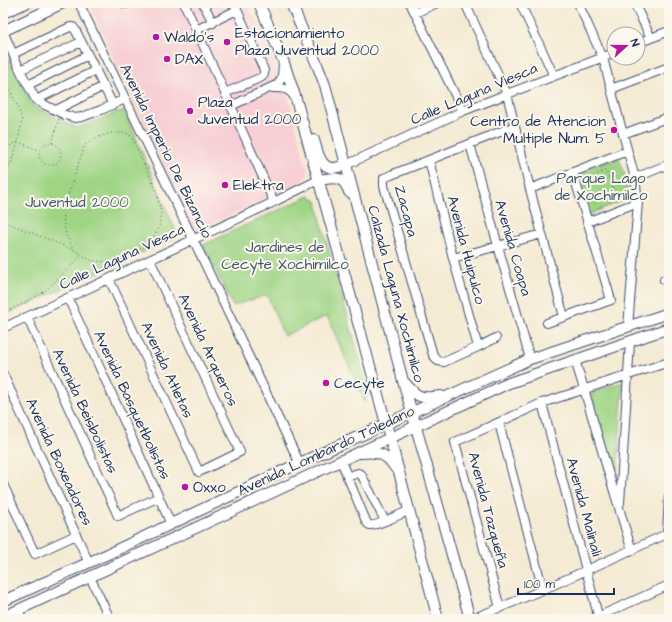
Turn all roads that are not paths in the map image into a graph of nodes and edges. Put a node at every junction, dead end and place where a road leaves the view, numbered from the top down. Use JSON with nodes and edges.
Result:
{"nodes":[{"id":1,"x":26,"y":3,"type":"edge"},
{"id":2,"x":64,"y":3,"type":"edge"},
{"id":3,"x":79,"y":3,"type":"edge"},
{"id":4,"x":184,"y":3,"type":"edge"},
{"id":5,"x":203,"y":3,"type":"edge"},
{"id":6,"x":260,"y":3,"type":"edge"},
{"id":7,"x":291,"y":3,"type":"edge"},
{"id":8,"x":410,"y":3,"type":"edge"},
{"id":9,"x":437,"y":3,"type":"edge"},
{"id":10,"x":465,"y":3,"type":"edge"},
{"id":11,"x":520,"y":3,"type":"edge"},
{"id":12,"x":578,"y":3,"type":"edge"},
{"id":13,"x":634,"y":3,"type":"edge"},
{"id":14,"x":236,"y":7,"type":"edge"},
{"id":15,"x":415,"y":13,"type":"junction"},
{"id":16,"x":3,"y":14,"type":"edge"},
{"id":17,"x":213,"y":23,"type":"junction"},
{"id":18,"x":196,"y":30,"type":"junction"},
{"id":19,"x":3,"y":31,"type":"edge"},
{"id":20,"x":669,"y":31,"type":"edge"},
{"id":21,"x":651,"y":38,"type":"junction"},
{"id":22,"x":646,"y":40,"type":"edge"},
{"id":23,"x":82,"y":42,"type":"junction"},
{"id":24,"x":13,"y":54,"type":"junction"},
{"id":25,"x":88,"y":55,"type":"junction"},
{"id":26,"x":606,"y":57,"type":"edge"},
{"id":27,"x":603,"y":58,"type":"junction"},
{"id":28,"x":284,"y":62,"type":"junction"},
{"id":29,"x":669,"y":67,"type":"edge"},
{"id":30,"x":20,"y":70,"type":"junction"},
{"id":31,"x":96,"y":70,"type":"junction"},
{"id":32,"x":554,"y":76,"type":"junction"},
{"id":33,"x":290,"y":81,"type":"junction"},
{"id":34,"x":28,"y":86,"type":"junction"},
{"id":35,"x":104,"y":86,"type":"junction"},
{"id":36,"x":270,"y":88,"type":"junction"},
{"id":37,"x":611,"y":89,"type":"junction"},
{"id":38,"x":225,"y":93,"type":"junction"},
{"id":39,"x":506,"y":94,"type":"junction"},
{"id":40,"x":125,"y":99,"type":"junction"},
{"id":41,"x":296,"y":99,"type":"junction"},
{"id":42,"x":36,"y":100,"type":"junction"},
{"id":43,"x":113,"y":105,"type":"junction"},
{"id":44,"x":231,"y":106,"type":"junction"},
{"id":45,"x":58,"y":111,"type":"junction"},
{"id":46,"x":463,"y":111,"type":"junction"},
{"id":47,"x":669,"y":117,"type":"edge"},
{"id":48,"x":515,"y":126,"type":"junction"},
{"id":49,"x":623,"y":134,"type":"junction"},
{"id":50,"x":470,"y":144,"type":"junction"},
{"id":51,"x":627,"y":151,"type":"junction"},
{"id":52,"x":428,"y":160,"type":"junction"},
{"id":53,"x":669,"y":164,"type":"edge"},
{"id":54,"x":346,"y":165,"type":"junction"},
{"id":55,"x":573,"y":173,"type":"junction"},
{"id":56,"x":635,"y":178,"type":"junction"},
{"id":57,"x":318,"y":180,"type":"junction"},
{"id":58,"x":530,"y":189,"type":"junction"},
{"id":59,"x":274,"y":202,"type":"junction"},
{"id":60,"x":638,"y":202,"type":"junction"},
{"id":61,"x":587,"y":222,"type":"junction"},
{"id":62,"x":542,"y":234,"type":"junction"},
{"id":63,"x":193,"y":240,"type":"junction"},
{"id":64,"x":498,"y":246,"type":"junction"},
{"id":65,"x":453,"y":258,"type":"junction"},
{"id":66,"x":150,"y":260,"type":"junction"},
{"id":67,"x":374,"y":270,"type":"junction"},
{"id":68,"x":109,"y":279,"type":"junction"},
{"id":69,"x":68,"y":298,"type":"junction"},
{"id":70,"x":669,"y":313,"type":"edge"},
{"id":71,"x":27,"y":317,"type":"junction"},
{"id":72,"x":564,"y":317,"type":"junction"},
{"id":73,"x":547,"y":323,"type":"dead end"},
{"id":74,"x":628,"y":327,"type":"junction"},
{"id":75,"x":3,"y":328,"type":"edge"},
{"id":76,"x":669,"y":328,"type":"edge"},
{"id":77,"x":496,"y":338,"type":"dead end"},
{"id":78,"x":630,"y":342,"type":"junction"},
{"id":79,"x":577,"y":344,"type":"junction"},
{"id":80,"x":478,"y":347,"type":"junction"},
{"id":81,"x":530,"y":359,"type":"junction"},
{"id":82,"x":575,"y":360,"type":"junction"},
{"id":83,"x":669,"y":362,"type":"edge"},
{"id":84,"x":3,"y":374,"type":"edge"},
{"id":85,"x":629,"y":375,"type":"junction"},
{"id":86,"x":403,"y":381,"type":"junction"},
{"id":87,"x":584,"y":389,"type":"junction"},
{"id":88,"x":451,"y":395,"type":"junction"},
{"id":89,"x":542,"y":403,"type":"junction"},
{"id":90,"x":412,"y":413,"type":"junction"},
{"id":91,"x":499,"y":423,"type":"junction"},
{"id":92,"x":386,"y":424,"type":"junction"},
{"id":93,"x":416,"y":426,"type":"junction"},
{"id":94,"x":390,"y":438,"type":"junction"},
{"id":95,"x":357,"y":453,"type":"junction"},
{"id":96,"x":341,"y":461,"type":"junction"},
{"id":97,"x":300,"y":464,"type":"junction"},
{"id":98,"x":199,"y":472,"type":"joint"},
{"id":99,"x":400,"y":474,"type":"junction"},
{"id":100,"x":347,"y":477,"type":"junction"},
{"id":101,"x":3,"y":484,"type":"edge"},
{"id":102,"x":669,"y":496,"type":"edge"},
{"id":103,"x":159,"y":497,"type":"junction"},
{"id":104,"x":619,"y":508,"type":"junction"},
{"id":105,"x":410,"y":510,"type":"junction"},
{"id":106,"x":385,"y":521,"type":"junction"},
{"id":107,"x":169,"y":525,"type":"junction"},
{"id":108,"x":76,"y":534,"type":"junction"},
{"id":109,"x":668,"y":534,"type":"edge"},
{"id":110,"x":632,"y":551,"type":"junction"},
{"id":111,"x":110,"y":553,"type":"junction"},
{"id":112,"x":142,"y":553,"type":"junction"},
{"id":113,"x":89,"y":563,"type":"junction"},
{"id":114,"x":586,"y":571,"type":"junction"},
{"id":115,"x":90,"y":576,"type":"junction"},
{"id":116,"x":669,"y":585,"type":"edge"},
{"id":117,"x":543,"y":590,"type":"junction"},
{"id":118,"x":4,"y":598,"type":"edge"},
{"id":119,"x":500,"y":608,"type":"junction"},
{"id":120,"x":20,"y":615,"type":"edge"},
{"id":121,"x":3,"y":617,"type":"edge"},
{"id":122,"x":597,"y":618,"type":"edge"},
{"id":123,"x":110,"y":619,"type":"edge"},
{"id":124,"x":438,"y":619,"type":"edge"},
{"id":125,"x":470,"y":619,"type":"edge"}],
"edges":[{"from":1,"to":16,"type":"main road"},
{"from":2,"to":19,"type":"main road"},
{"from":3,"to":40,"type":"street","name":"Avenida Imperio De Bizancio"},
{"from":4,"to":18,"type":"street"},
{"from":5,"to":17,"type":"street"},
{"from":6,"to":28,"type":"main road"},
{"from":7,"to":54,"type":"main road","name":"Calzada Laguna Xochimilco"},
{"from":8,"to":15,"type":"street"},
{"from":9,"to":15,"type":"street"},
{"from":10,"to":39,"type":"street"},
{"from":11,"to":32,"type":"street"},
{"from":12,"to":27,"type":"street"},
{"from":13,"to":21,"type":"street"},
{"from":14,"to":17,"type":"street"},
{"from":14,"to":38,"type":"street"},
{"from":15,"to":46,"type":"street"},
{"from":17,"to":18,"type":"street"},
{"from":18,"to":38,"type":"street"},
{"from":19,"to":24,"type":"street"},
{"from":20,"to":21,"type":"street"},
{"from":21,"to":22,"type":"street"},
{"from":23,"to":24,"type":"street"},
{"from":23,"to":25,"type":"street"},
{"from":23,"to":30,"type":"street"},
{"from":24,"to":30,"type":"street"},
{"from":25,"to":31,"type":"street"},
{"from":25,"to":34,"type":"street"},
{"from":26,"to":27,"type":"street","name":"Calle Laguna Viesca"},
{"from":27,"to":32,"type":"street","name":"Calle Laguna Viesca"},
{"from":27,"to":37,"type":"street"},
{"from":28,"to":33,"type":"main road"},
{"from":28,"to":36,"type":"street"},
{"from":29,"to":37,"type":"street"},
{"from":30,"to":34,"type":"street"},
{"from":31,"to":35,"type":"street"},
{"from":31,"to":42,"type":"street"},
{"from":32,"to":39,"type":"street","name":"Calle Laguna Viesca"},
{"from":33,"to":41,"type":"main road"},
{"from":33,"to":54,"type":"main road"},
{"from":34,"to":42,"type":"street"},
{"from":35,"to":43,"type":"street"},
{"from":35,"to":45,"type":"street"},
{"from":36,"to":41,"type":"street"},
{"from":36,"to":44,"type":"street"},
{"from":37,"to":49,"type":"street"},
{"from":38,"to":44,"type":"street"},
{"from":39,"to":46,"type":"street","name":"Calle Laguna Viesca"},
{"from":39,"to":48,"type":"street"},
{"from":40,"to":43,"type":"street"},
{"from":40,"to":63,"type":"street","name":"Avenida Imperio De Bizancio"},
{"from":41,"to":57,"type":"main road"},
{"from":42,"to":45,"type":"street"},
{"from":43,"to":45,"type":"street"},
{"from":44,"to":59,"type":"street"},
{"from":46,"to":54,"type":"street","name":"Calle Laguna Viesca"},
{"from":47,"to":49,"type":"street"},
{"from":48,"to":50,"type":"street","name":"Zacapa"},
{"from":48,"to":58,"type":"street"},
{"from":49,"to":51,"type":"street"},
{"from":50,"to":52,"type":"street","name":"Zacapa"},
{"from":50,"to":64,"type":"street","name":"Avenida Coapa"},
{"from":51,"to":55,"type":"street"},
{"from":51,"to":56,"type":"street"},
{"from":52,"to":65,"type":"street","name":"Avenida Huipulco"},
{"from":52,"to":80,"type":"street","name":"Zacapa"},
{"from":53,"to":56,"type":"street"},
{"from":54,"to":67,"type":"main road","name":"Calzada Laguna Xochimilco"},
{"from":55,"to":58,"type":"street"},
{"from":55,"to":61,"type":"street"},
{"from":56,"to":60,"type":"street"},
{"from":57,"to":59,"type":"street","name":"Calle Laguna Viesca"},
{"from":57,"to":67,"type":"main road"},
{"from":57,"to":92,"type":"main road"},
{"from":58,"to":62,"type":"street"},
{"from":59,"to":63,"type":"street","name":"Calle Laguna Viesca"},
{"from":60,"to":61,"type":"street"},
{"from":60,"to":74,"type":"street"},
{"from":61,"to":72,"type":"street"},
{"from":62,"to":64,"type":"street"},
{"from":62,"to":72,"type":"street"},
{"from":63,"to":66,"type":"street","name":"Calle Laguna Viesca"},
{"from":63,"to":97,"type":"street","name":"Avenida Imperio De Bizancio"},
{"from":64,"to":65,"type":"street"},
{"from":64,"to":81,"type":"street","name":"Avenida Coapa"},
{"from":65,"to":80,"type":"street","name":"Avenida Huipulco"},
{"from":66,"to":68,"type":"street","name":"Calle Laguna Viesca"},
{"from":66,"to":98,"type":"street","name":"Avenida Arqueros"},
{"from":67,"to":86,"type":"main road","name":"Calzada Laguna Xochimilco"},
{"from":68,"to":69,"type":"street","name":"Calle Laguna Viesca"},
{"from":68,"to":98,"type":"street","name":"Avenida Atletas"},
{"from":69,"to":71,"type":"street","name":"Calle Laguna Viesca"},
{"from":69,"to":103,"type":"street","name":"Avenida Basquetbolistas"},
{"from":70,"to":74,"type":"main road","name":"Avenida Lombardo Toledano"},
{"from":71,"to":75,"type":"street","name":"Calle Laguna Viesca"},
{"from":71,"to":103,"type":"street","name":"Avenida Beisbolistas"},
{"from":72,"to":73,"type":"street"},
{"from":74,"to":79,"type":"main road","name":"Avenida Lombardo Toledano"},
{"from":76,"to":78,"type":"main road","name":"Avenida Lombardo Toledano"},
{"from":77,"to":80,"type":"street"},
{"from":78,"to":82,"type":"main road","name":"Avenida Lombardo Toledano"},
{"from":78,"to":85,"type":"street"},
{"from":79,"to":81,"type":"main road","name":"Avenida Lombardo Toledano"},
{"from":79,"to":82,"type":"main road"},
{"from":81,"to":88,"type":"main road","name":"Avenida Lombardo Toledano"},
{"from":82,"to":87,"type":"street"},
{"from":82,"to":93,"type":"main road","name":"Avenida Lombardo Toledano"},
{"from":83,"to":85,"type":"street"},
{"from":84,"to":108,"type":"street","name":"Avenida Boxeadores"},
{"from":85,"to":87,"type":"street"},
{"from":85,"to":104,"type":"street"},
{"from":86,"to":88,"type":"main road"},
{"from":86,"to":90,"type":"main road","name":"Calzada Laguna Xochimilco"},
{"from":87,"to":89,"type":"street"},
{"from":87,"to":104,"type":"street"},
{"from":88,"to":90,"type":"main road","name":"Avenida Lombardo Toledano"},
{"from":89,"to":91,"type":"street"},
{"from":89,"to":114,"type":"street","name":"Avenida Malinali"},
{"from":90,"to":92,"type":"main road","name":"Avenida Lombardo Toledano"},
{"from":90,"to":93,"type":"main road","name":"Calzada Laguna Xochimilco"},
{"from":91,"to":117,"type":"street"},
{"from":91,"to":119,"type":"street","name":"Avenida Tazqueña"},
{"from":92,"to":94,"type":"main road"},
{"from":92,"to":97,"type":"main road","name":"Avenida Lombardo Toledano"},
{"from":93,"to":94,"type":"main road","name":"Avenida Lombardo Toledano"},
{"from":93,"to":125,"type":"main road","name":"Calzada Laguna Xochimilco"},
{"from":94,"to":95,"type":"main road","name":"Avenida Lombardo Toledano"},
{"from":94,"to":99,"type":"main road"},
{"from":95,"to":96,"type":"main road","name":"Avenida Lombardo Toledano"},
{"from":95,"to":99,"type":"main road"},
{"from":96,"to":100,"type":"street"},
{"from":96,"to":112,"type":"main road","name":"Avenida Lombardo Toledano"},
{"from":97,"to":107,"type":"main road","name":"Avenida Lombardo Toledano"},
{"from":99,"to":105,"type":"main road"},
{"from":100,"to":106,"type":"street"},
{"from":100,"to":106,"type":"street"},
{"from":101,"to":108,"type":"street"},
{"from":102,"to":109,"type":"street"},
{"from":103,"to":107,"type":"street","name":"Avenida Basquetbolistas"},
{"from":104,"to":110,"type":"street"},
{"from":105,"to":106,"type":"street"},
{"from":105,"to":124,"type":"main road"},
{"from":107,"to":111,"type":"main road","name":"Avenida Lombardo Toledano"},
{"from":107,"to":112,"type":"main road"},
{"from":108,"to":113,"type":"street","name":"Avenida Boxeadores"},
{"from":109,"to":110,"type":"street"},
{"from":110,"to":114,"type":"street"},
{"from":111,"to":113,"type":"main road","name":"Avenida Lombardo Toledano"},
{"from":111,"to":115,"type":"main road"},
{"from":112,"to":115,"type":"main road","name":"Avenida Lombardo Toledano"},
{"from":113,"to":118,"type":"main road","name":"Avenida Lombardo Toledano"},
{"from":114,"to":117,"type":"street"},
{"from":114,"to":122,"type":"street","name":"Avenida Malinali"},
{"from":115,"to":120,"type":"main road","name":"Avenida Lombardo Toledano"},
{"from":115,"to":123,"type":"street"},
{"from":116,"to":122,"type":"street"},
{"from":117,"to":119,"type":"street"},
{"from":119,"to":125,"type":"street"},
{"from":120,"to":121,"type":"main road","name":"Avenida Lombardo Toledano"}]}
